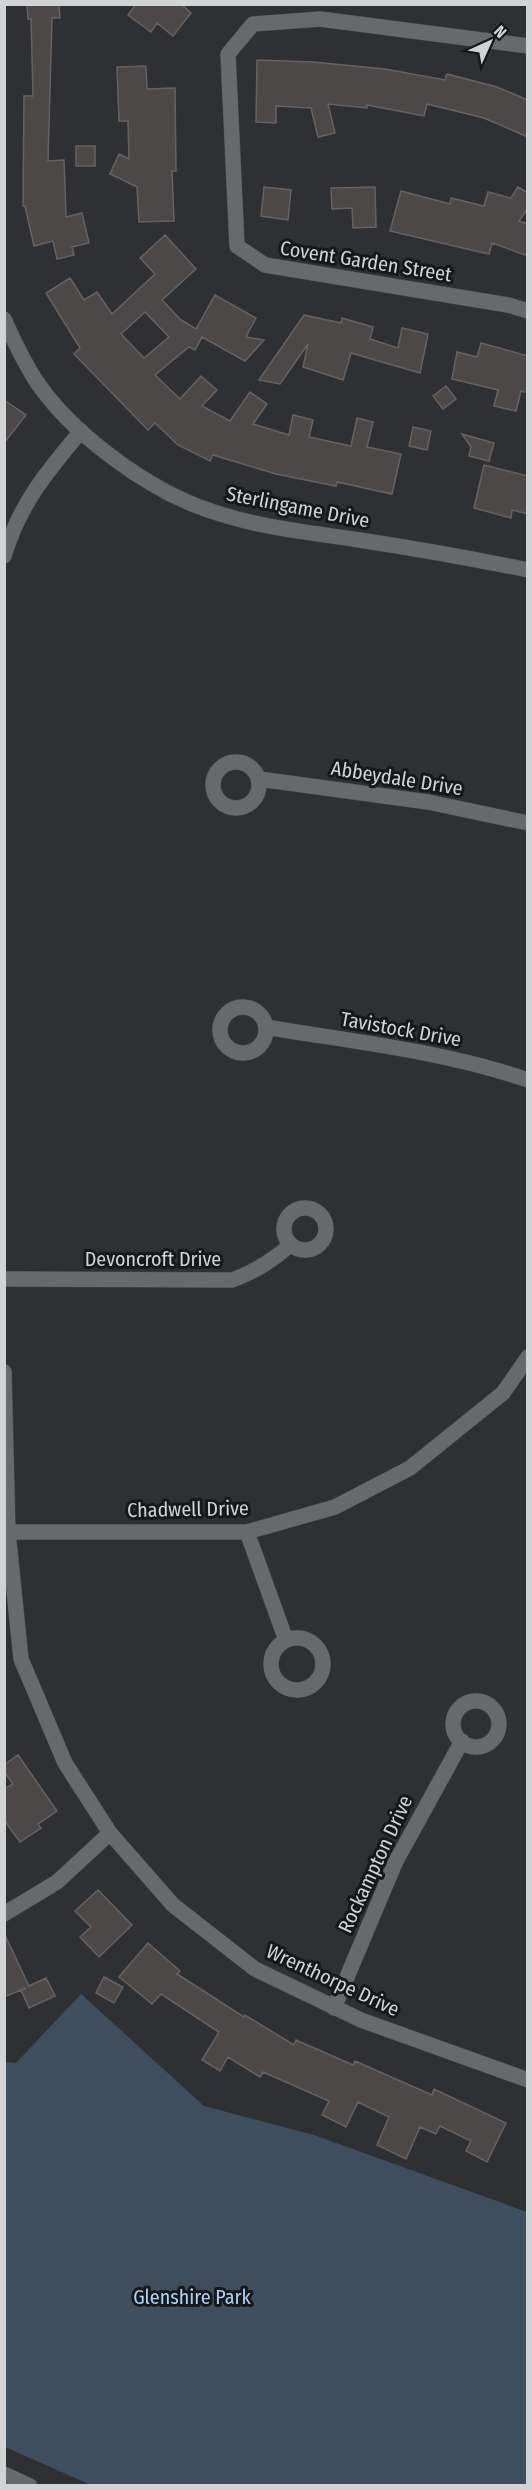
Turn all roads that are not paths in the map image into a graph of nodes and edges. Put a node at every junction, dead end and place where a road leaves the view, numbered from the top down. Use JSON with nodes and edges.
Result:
{"nodes":[{"id":1,"x":528,"y":46,"type":"edge"},
{"id":2,"x":528,"y":311,"type":"edge"},
{"id":3,"x":4,"y":320,"type":"edge"},
{"id":4,"x":81,"y":431,"type":"junction"},
{"id":5,"x":4,"y":556,"type":"edge"},
{"id":6,"x":528,"y":570,"type":"edge"},
{"id":7,"x":259,"y":779,"type":"dead end"},
{"id":8,"x":528,"y":823,"type":"edge"},
{"id":9,"x":266,"y":1027,"type":"dead end"},
{"id":10,"x":528,"y":1080,"type":"edge"},
{"id":11,"x":290,"y":1245,"type":"dead end"},
{"id":12,"x":4,"y":1279,"type":"edge"},
{"id":13,"x":528,"y":1357,"type":"edge"},
{"id":14,"x":4,"y":1372,"type":"edge"},
{"id":15,"x":247,"y":1532,"type":"junction"},
{"id":16,"x":8,"y":1533,"type":"junction"},
{"id":17,"x":286,"y":1640,"type":"dead end"},
{"id":18,"x":462,"y":1741,"type":"dead end"},
{"id":19,"x":110,"y":1833,"type":"junction"},
{"id":20,"x":4,"y":1914,"type":"edge"},
{"id":21,"x":334,"y":2008,"type":"junction"},
{"id":22,"x":528,"y":2080,"type":"edge"},
{"id":23,"x":4,"y":2474,"type":"edge"},
{"id":24,"x":30,"y":2486,"type":"edge"}],
"edges":[{"from":1,"to":2,"type":"street","name":"Covent Garden Street"},
{"from":3,"to":4,"type":"street","name":"Sterlingame Drive"},
{"from":4,"to":5,"type":"street"},
{"from":4,"to":6,"type":"street","name":"Sterlingame Drive"},
{"from":7,"to":8,"type":"street","name":"Abbeydale Drive"},
{"from":9,"to":10,"type":"street","name":"Tavistock Drive"},
{"from":11,"to":12,"type":"street","name":"Devoncroft Drive"},
{"from":13,"to":15,"type":"street","name":"Chadwell Drive"},
{"from":14,"to":16,"type":"street","name":"Wrenthorpe Drive"},
{"from":15,"to":16,"type":"street","name":"Chadwell Drive"},
{"from":15,"to":17,"type":"street"},
{"from":16,"to":19,"type":"street","name":"Wrenthorpe Drive"},
{"from":18,"to":21,"type":"street","name":"Rockampton Drive"},
{"from":19,"to":20,"type":"street"},
{"from":19,"to":21,"type":"street","name":"Wrenthorpe Drive"},
{"from":21,"to":22,"type":"street","name":"Wrenthorpe Drive"},
{"from":23,"to":24,"type":"street"}]}
